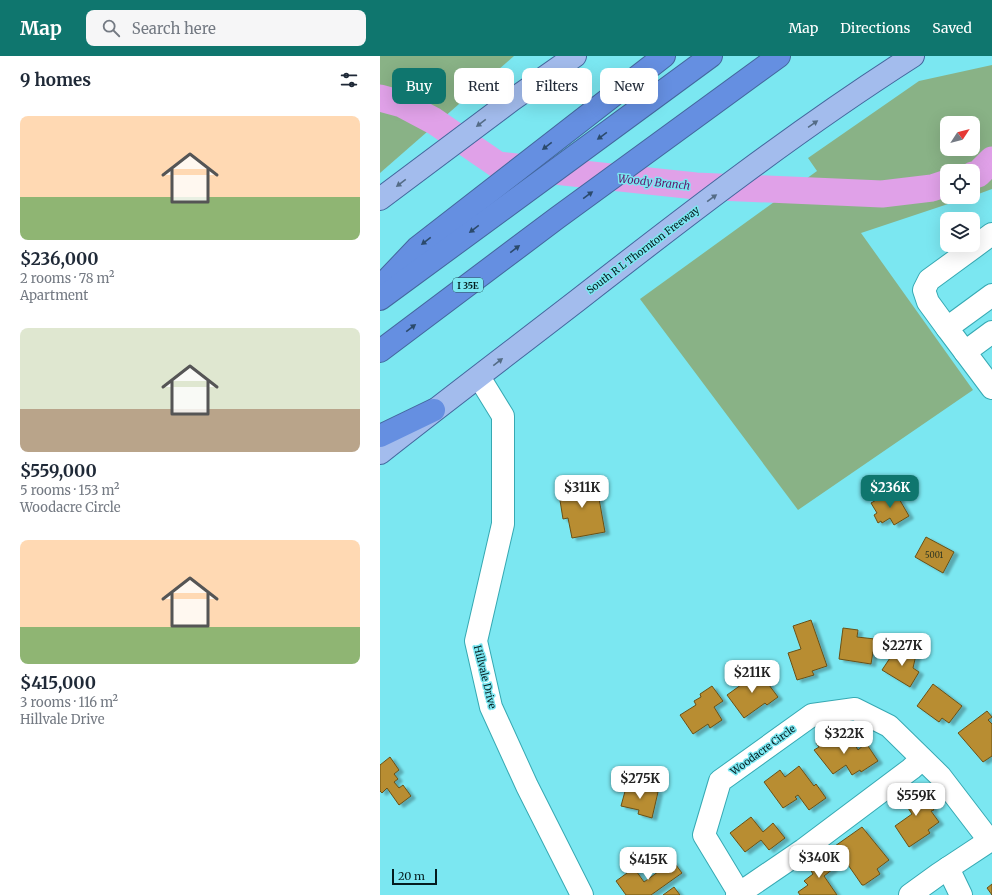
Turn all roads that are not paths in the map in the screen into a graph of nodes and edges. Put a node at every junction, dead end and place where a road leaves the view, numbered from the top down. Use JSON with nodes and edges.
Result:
{"nodes":[{"id":1,"x":575,"y":56,"type":"edge"},
{"id":2,"x":664,"y":56,"type":"edge"},
{"id":3,"x":711,"y":56,"type":"edge"},
{"id":4,"x":779,"y":56,"type":"edge"},
{"id":5,"x":913,"y":56,"type":"edge"},
{"id":6,"x":380,"y":199,"type":"edge"},
{"id":7,"x":992,"y":234,"type":"edge"},
{"id":8,"x":380,"y":287,"type":"edge"},
{"id":9,"x":992,"y":295,"type":"edge"},
{"id":10,"x":380,"y":299,"type":"edge"},
{"id":11,"x":947,"y":328,"type":"junction"},
{"id":12,"x":992,"y":332,"type":"edge"},
{"id":13,"x":380,"y":351,"type":"edge"},
{"id":14,"x":965,"y":352,"type":"junction"},
{"id":15,"x":479,"y":377,"type":"junction"},
{"id":16,"x":992,"y":388,"type":"edge"},
{"id":17,"x":434,"y":410,"type":"junction"},
{"id":18,"x":380,"y":436,"type":"edge"},
{"id":19,"x":380,"y":453,"type":"edge"},
{"id":20,"x":922,"y":759,"type":"junction"},
{"id":21,"x":990,"y":840,"type":"edge"},
{"id":22,"x":948,"y":868,"type":"junction"},
{"id":23,"x":738,"y":894,"type":"edge"},
{"id":24,"x":582,"y":895,"type":"edge"},
{"id":25,"x":910,"y":895,"type":"edge"},
{"id":26,"x":961,"y":895,"type":"edge"}],
"edges":[{"from":1,"to":6,"type":"main road","one_way":true},
{"from":2,"to":8,"type":"highway","one_way":true},
{"from":3,"to":10,"type":"highway","one_way":true},
{"from":13,"to":4,"type":"highway","number":"I 35E","one_way":true},
{"from":15,"to":5,"type":"main road","name":"South R L Thornton Freeway","one_way":true},
{"from":7,"to":11,"type":"street"},
{"from":9,"to":11,"type":"street"},
{"from":11,"to":14,"type":"street"},
{"from":12,"to":14,"type":"street"},
{"from":14,"to":16,"type":"street"},
{"from":15,"to":17,"type":"main road","name":"South R L Thornton Freeway"},
{"from":15,"to":24,"type":"street","name":"Hillvale Drive"},
{"from":17,"to":18,"type":"highway"},
{"from":17,"to":19,"type":"main road","name":"South R L Thornton Freeway"},
{"from":20,"to":21,"type":"street","name":"Woodacre Circle"},
{"from":20,"to":23,"type":"street"},
{"from":20,"to":23,"type":"street","name":"Woodacre Circle"},
{"from":21,"to":22,"type":"street"},
{"from":22,"to":25,"type":"street"},
{"from":22,"to":26,"type":"street"}]}
